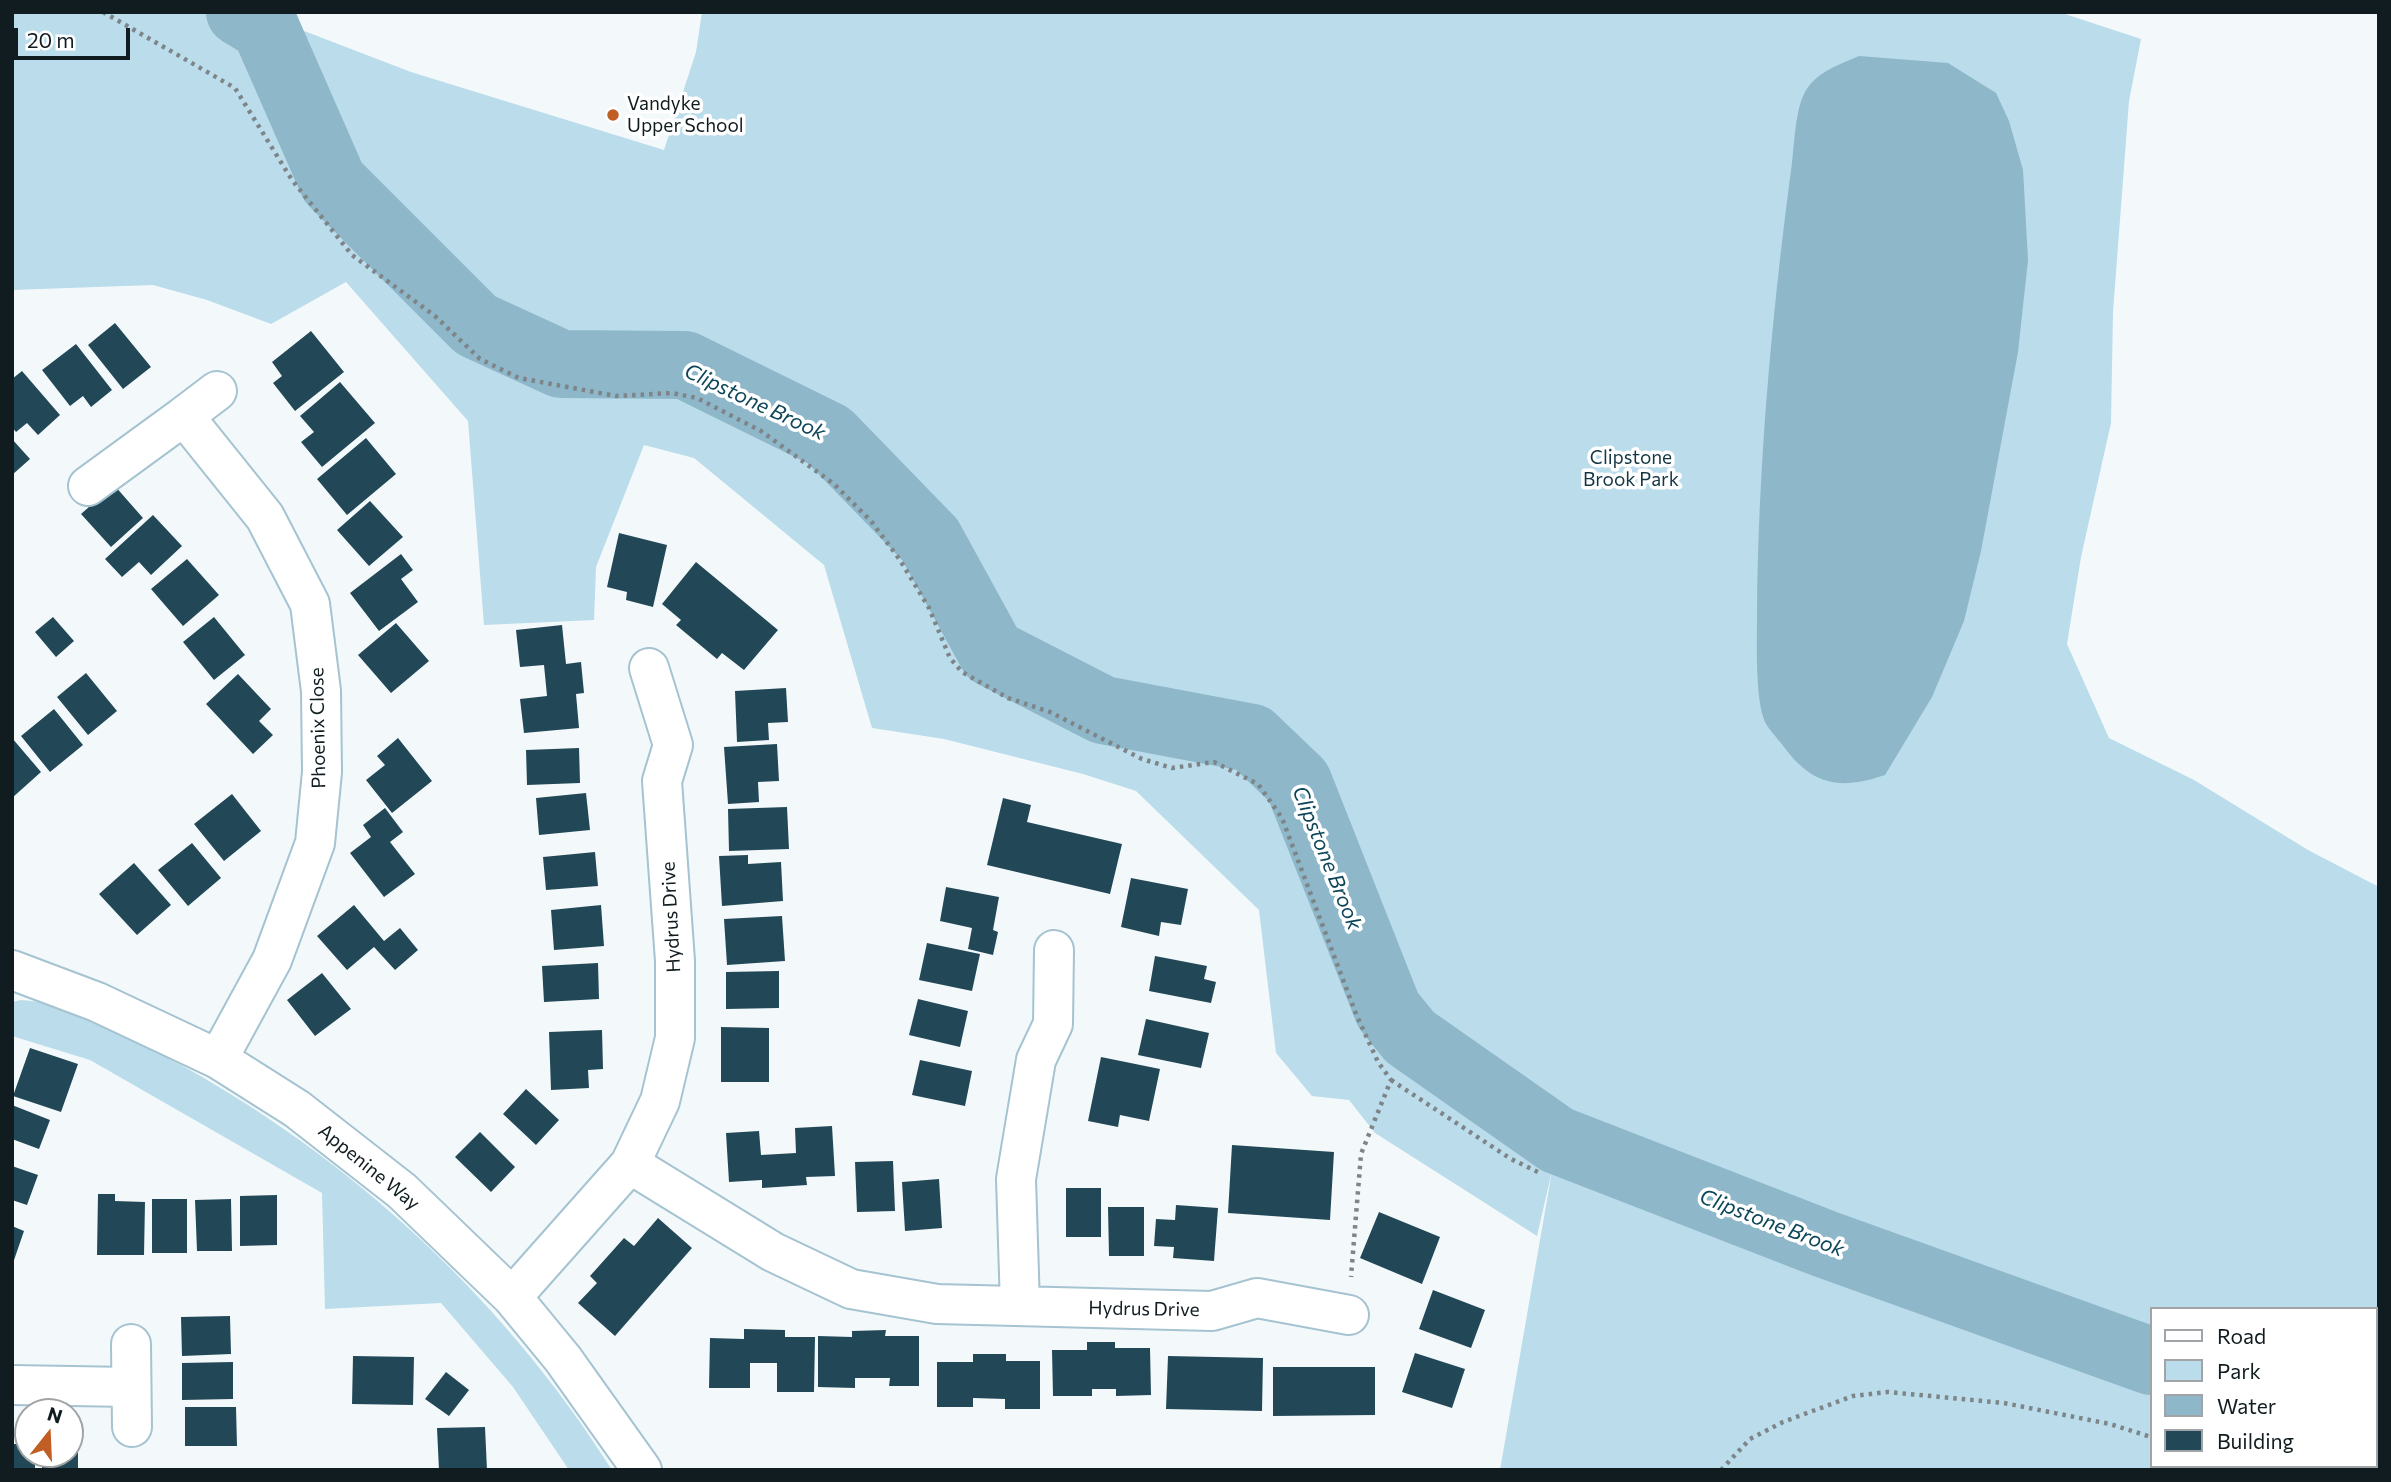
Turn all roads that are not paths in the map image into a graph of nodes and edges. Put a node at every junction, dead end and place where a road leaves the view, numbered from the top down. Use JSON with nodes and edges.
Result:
{"nodes":[{"id":1,"x":217,"y":391,"type":"dead end"},
{"id":2,"x":184,"y":416,"type":"junction"},
{"id":3,"x":88,"y":486,"type":"dead end"},
{"id":4,"x":649,"y":668,"type":"dead end"},
{"id":5,"x":1054,"y":950,"type":"dead end"},
{"id":6,"x":12,"y":970,"type":"edge"},
{"id":7,"x":218,"y":1059,"type":"junction"},
{"id":8,"x":630,"y":1164,"type":"junction"},
{"id":9,"x":512,"y":1297,"type":"junction"},
{"id":10,"x":1020,"y":1306,"type":"junction"},
{"id":11,"x":1349,"y":1315,"type":"road end"},
{"id":12,"x":131,"y":1345,"type":"dead end"},
{"id":13,"x":12,"y":1385,"type":"edge"},
{"id":14,"x":130,"y":1387,"type":"junction"},
{"id":15,"x":132,"y":1427,"type":"dead end"},
{"id":16,"x":642,"y":1470,"type":"edge"}],
"edges":[{"from":1,"to":2,"type":"street"},
{"from":2,"to":3,"type":"street"},
{"from":2,"to":7,"type":"street","name":"Phoenix Close"},
{"from":4,"to":8,"type":"street","name":"Hydrus Drive"},
{"from":5,"to":10,"type":"street"},
{"from":6,"to":7,"type":"street","name":"Appenine Way"},
{"from":7,"to":9,"type":"street","name":"Appenine Way"},
{"from":8,"to":9,"type":"street","name":"Hydrus Drive"},
{"from":8,"to":10,"type":"street","name":"Hydrus Drive"},
{"from":9,"to":16,"type":"street","name":"Appenine Way"},
{"from":10,"to":11,"type":"street","name":"Hydrus Drive"},
{"from":12,"to":14,"type":"street"},
{"from":13,"to":14,"type":"street"},
{"from":14,"to":15,"type":"street"}]}
